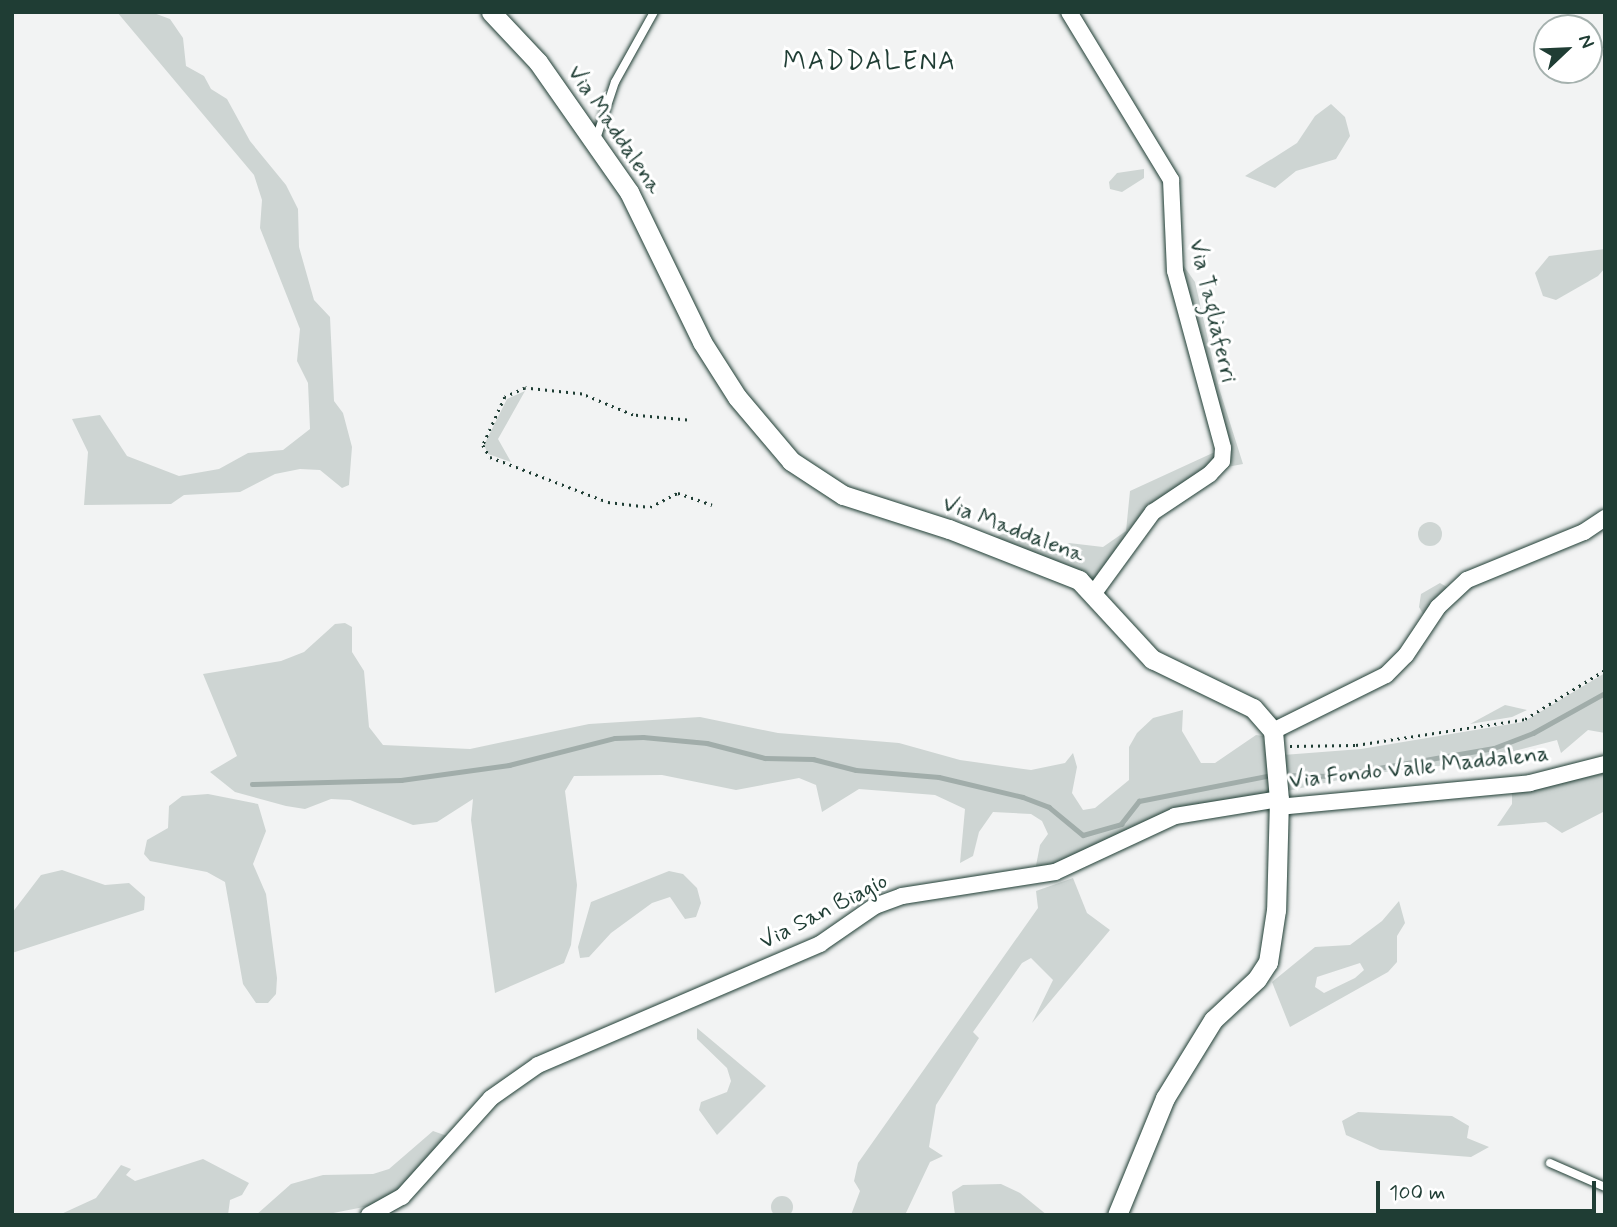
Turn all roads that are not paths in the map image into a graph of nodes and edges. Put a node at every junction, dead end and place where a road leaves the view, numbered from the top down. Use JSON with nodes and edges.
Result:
{"nodes":[{"id":1,"x":491,"y":12,"type":"edge"},
{"id":2,"x":654,"y":12,"type":"edge"},
{"id":3,"x":1069,"y":12,"type":"edge"},
{"id":4,"x":595,"y":142,"type":"junction"},
{"id":5,"x":1605,"y":518,"type":"edge"},
{"id":6,"x":1094,"y":593,"type":"junction"},
{"id":7,"x":1275,"y":746,"type":"junction"},
{"id":8,"x":1605,"y":764,"type":"edge"},
{"id":9,"x":1278,"y":800,"type":"junction"},
{"id":10,"x":1550,"y":1163,"type":"dead end"},
{"id":11,"x":1605,"y":1187,"type":"edge"},
{"id":12,"x":369,"y":1215,"type":"edge"},
{"id":13,"x":1117,"y":1215,"type":"edge"}],
"edges":[{"from":1,"to":4,"type":"street","name":"Via Maddalena"},
{"from":2,"to":4,"type":"lane"},
{"from":3,"to":6,"type":"street","name":"Via Tagliaferri"},
{"from":4,"to":6,"type":"street","name":"Via Maddalena"},
{"from":5,"to":7,"type":"street"},
{"from":6,"to":7,"type":"street","name":"Via Maddalena"},
{"from":7,"to":9,"type":"street"},
{"from":8,"to":9,"type":"street","name":"Via Fondo Valle Maddalena"},
{"from":9,"to":12,"type":"street","name":"Via San Biagio"},
{"from":9,"to":13,"type":"street"},
{"from":10,"to":11,"type":"lane"}]}
